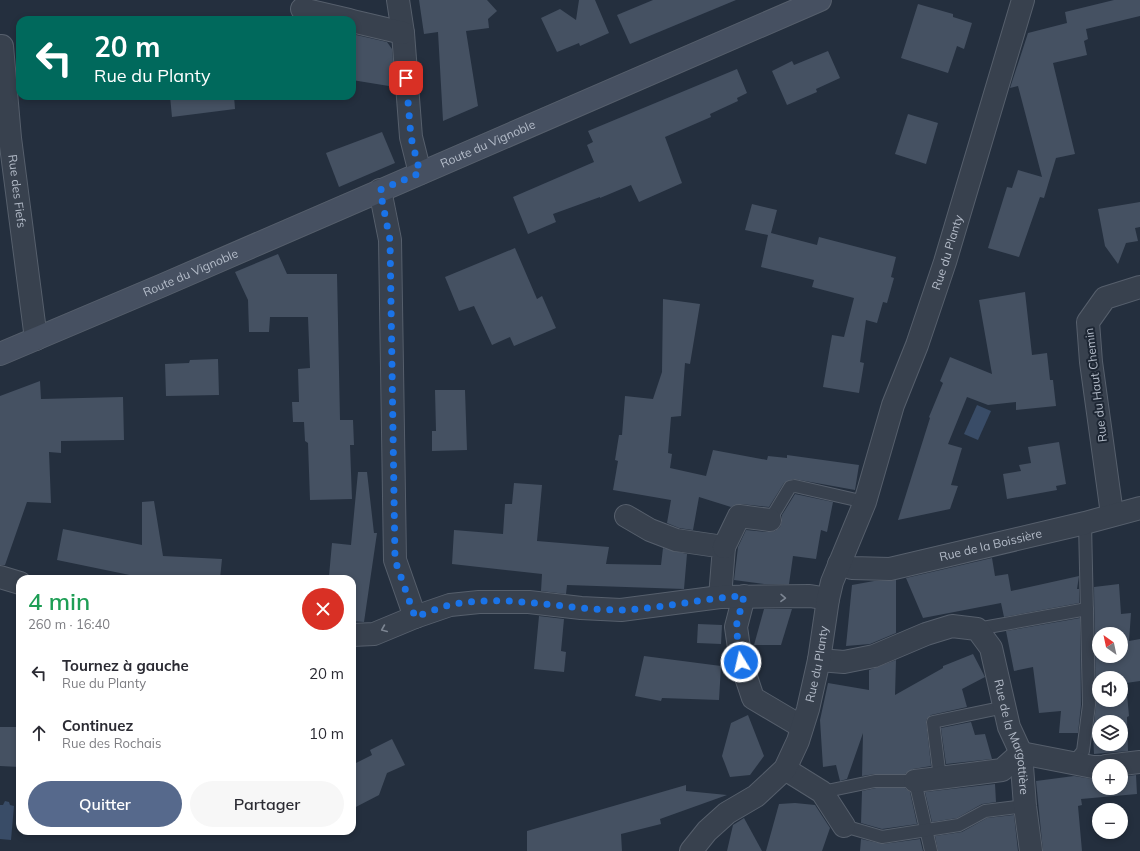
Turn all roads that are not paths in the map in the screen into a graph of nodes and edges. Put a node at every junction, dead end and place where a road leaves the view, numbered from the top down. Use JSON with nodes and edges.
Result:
{"nodes":[{"id":1,"x":398,"y":0,"type":"edge"},
{"id":2,"x":820,"y":0,"type":"edge"},
{"id":3,"x":1023,"y":0,"type":"edge"},
{"id":4,"x":302,"y":9,"type":"dead end"},
{"id":5,"x":332,"y":16,"type":"edge"},
{"id":6,"x":356,"y":22,"type":"edge"},
{"id":7,"x":403,"y":33,"type":"junction"},
{"id":8,"x":0,"y":46,"type":"edge"},
{"id":9,"x":420,"y":173,"type":"junction"},
{"id":10,"x":380,"y":190,"type":"junction"},
{"id":11,"x":1140,"y":286,"type":"edge"},
{"id":12,"x":36,"y":339,"type":"junction"},
{"id":13,"x":0,"y":354,"type":"edge"},
{"id":14,"x":865,"y":502,"type":"junction"},
{"id":15,"x":1140,"y":508,"type":"edge"},
{"id":16,"x":1112,"y":514,"type":"junction"},
{"id":17,"x":626,"y":516,"type":"dead end"},
{"id":18,"x":770,"y":520,"type":"joint"},
{"id":19,"x":1085,"y":523,"type":"junction"},
{"id":20,"x":724,"y":547,"type":"junction"},
{"id":21,"x":839,"y":564,"type":"junction"},
{"id":22,"x":0,"y":577,"type":"edge"},
{"id":23,"x":16,"y":582,"type":"edge"},
{"id":24,"x":744,"y":596,"type":"junction"},
{"id":25,"x":720,"y":597,"type":"junction"},
{"id":26,"x":828,"y":599,"type":"junction"},
{"id":27,"x":1087,"y":609,"type":"junction"},
{"id":28,"x":415,"y":617,"type":"junction"},
{"id":29,"x":977,"y":629,"type":"junction"},
{"id":30,"x":356,"y":635,"type":"edge"},
{"id":31,"x":819,"y":660,"type":"junction"},
{"id":32,"x":1005,"y":706,"type":"junction"},
{"id":33,"x":802,"y":727,"type":"junction"},
{"id":34,"x":1021,"y":753,"type":"junction"},
{"id":35,"x":1140,"y":762,"type":"edge"},
{"id":36,"x":1073,"y":763,"type":"junction"},
{"id":37,"x":1128,"y":763,"type":"edge"},
{"id":38,"x":785,"y":768,"type":"junction"},
{"id":39,"x":1092,"y":768,"type":"edge"},
{"id":40,"x":940,"y":778,"type":"junction"},
{"id":41,"x":915,"y":781,"type":"junction"},
{"id":42,"x":822,"y":792,"type":"junction"},
{"id":43,"x":1025,"y":806,"type":"junction"},
{"id":44,"x":844,"y":826,"type":"joint"},
{"id":45,"x":925,"y":829,"type":"junction"},
{"id":46,"x":691,"y":851,"type":"edge"},
{"id":47,"x":931,"y":851,"type":"edge"},
{"id":48,"x":1031,"y":851,"type":"edge"}],
"edges":[{"from":1,"to":7,"type":"street"},
{"from":2,"to":9,"type":"street","name":"Route du Vignoble"},
{"from":3,"to":14,"type":"street","name":"Rue du Planty"},
{"from":4,"to":5,"type":"street"},
{"from":6,"to":7,"type":"street"},
{"from":7,"to":9,"type":"street"},
{"from":8,"to":12,"type":"street","name":"Rue des Fiefs"},
{"from":9,"to":10,"type":"street","name":"Route du Vignoble"},
{"from":10,"to":12,"type":"street","name":"Route du Vignoble"},
{"from":10,"to":28,"type":"street"},
{"from":11,"to":16,"type":"street","name":"Rue du Haut Chemin"},
{"from":12,"to":13,"type":"street","name":"Route du Vignoble"},
{"from":14,"to":18,"type":"lane"},
{"from":14,"to":21,"type":"street","name":"Rue du Planty"},
{"from":15,"to":16,"type":"street","name":"Rue de la Boissière"},
{"from":16,"to":19,"type":"street","name":"Rue de la Boissière"},
{"from":17,"to":20,"type":"street"},
{"from":18,"to":20,"type":"street"},
{"from":19,"to":21,"type":"street","name":"Rue de la Boissière"},
{"from":19,"to":27,"type":"lane"},
{"from":20,"to":25,"type":"street"},
{"from":21,"to":26,"type":"street","name":"Rue du Planty"},
{"from":22,"to":23,"type":"street"},
{"from":24,"to":25,"type":"street"},
{"from":24,"to":26,"type":"street","one_way":true},
{"from":24,"to":33,"type":"street"},
{"from":25,"to":28,"type":"street"},
{"from":26,"to":31,"type":"street","name":"Rue du Planty"},
{"from":27,"to":29,"type":"lane"},
{"from":27,"to":36,"type":"lane"},
{"from":28,"to":30,"type":"street","one_way":true},
{"from":29,"to":31,"type":"street"},
{"from":29,"to":32,"type":"street","name":"Rue de la Margottière"},
{"from":31,"to":33,"type":"street","name":"Rue du Planty"},
{"from":32,"to":34,"type":"street","name":"Rue de la Margottière"},
{"from":32,"to":40,"type":"lane"},
{"from":33,"to":38,"type":"street","name":"Rue du Planty"},
{"from":34,"to":36,"type":"street"},
{"from":34,"to":40,"type":"street"},
{"from":34,"to":43,"type":"street","name":"Rue de la Margottière"},
{"from":35,"to":37,"type":"street"},
{"from":36,"to":39,"type":"street"},
{"from":38,"to":42,"type":"street"},
{"from":38,"to":46,"type":"street","name":"Rue du Planty"},
{"from":40,"to":41,"type":"street"},
{"from":41,"to":42,"type":"lane"},
{"from":41,"to":45,"type":"lane"},
{"from":42,"to":44,"type":"street"},
{"from":43,"to":45,"type":"lane"},
{"from":43,"to":48,"type":"street","name":"Rue de la Margottière"},
{"from":44,"to":45,"type":"lane"},
{"from":45,"to":47,"type":"lane"}]}
